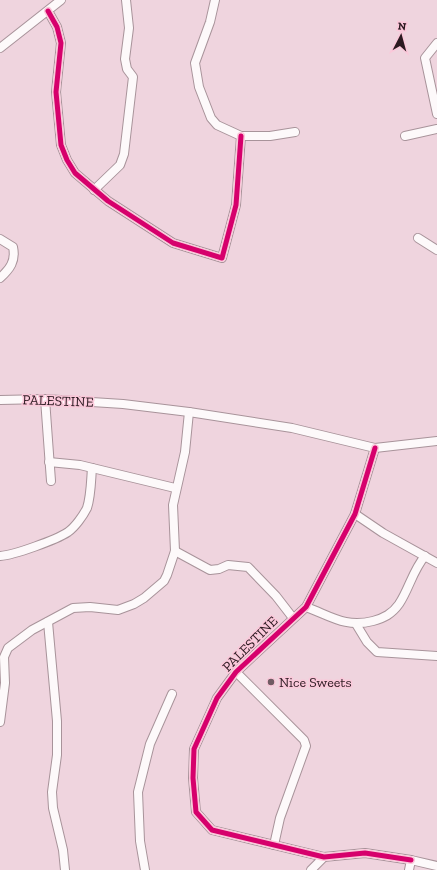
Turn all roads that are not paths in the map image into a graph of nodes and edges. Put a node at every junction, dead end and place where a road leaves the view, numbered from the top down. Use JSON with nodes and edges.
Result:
{"nodes":[{"id":1,"x":61,"y":0,"type":"edge"},
{"id":2,"x":126,"y":0,"type":"edge"},
{"id":3,"x":215,"y":0,"type":"edge"},
{"id":4,"x":48,"y":11,"type":"junction"},
{"id":5,"x":437,"y":43,"type":"edge"},
{"id":6,"x":0,"y":48,"type":"edge"},
{"id":7,"x":437,"y":114,"type":"edge"},
{"id":8,"x":437,"y":129,"type":"edge"},
{"id":9,"x":295,"y":132,"type":"dead end"},
{"id":10,"x":241,"y":136,"type":"junction"},
{"id":11,"x":405,"y":136,"type":"dead end"},
{"id":12,"x":94,"y":190,"type":"junction"},
{"id":13,"x":418,"y":238,"type":"dead end"},
{"id":14,"x":0,"y":239,"type":"edge"},
{"id":15,"x":437,"y":250,"type":"edge"},
{"id":16,"x":0,"y":278,"type":"edge"},
{"id":17,"x":45,"y":399,"type":"junction"},
{"id":18,"x":0,"y":400,"type":"edge"},
{"id":19,"x":190,"y":412,"type":"junction"},
{"id":20,"x":437,"y":441,"type":"edge"},
{"id":21,"x":376,"y":448,"type":"junction"},
{"id":22,"x":50,"y":462,"type":"junction"},
{"id":23,"x":92,"y":468,"type":"junction"},
{"id":24,"x":51,"y":481,"type":"dead end"},
{"id":25,"x":175,"y":488,"type":"junction"},
{"id":26,"x":356,"y":514,"type":"junction"},
{"id":27,"x":175,"y":551,"type":"junction"},
{"id":28,"x":0,"y":556,"type":"edge"},
{"id":29,"x":425,"y":556,"type":"junction"},
{"id":30,"x":437,"y":563,"type":"edge"},
{"id":31,"x":306,"y":606,"type":"junction"},
{"id":32,"x":293,"y":618,"type":"junction"},
{"id":33,"x":48,"y":622,"type":"junction"},
{"id":34,"x":356,"y":624,"type":"junction"},
{"id":35,"x":437,"y":656,"type":"edge"},
{"id":36,"x":2,"y":657,"type":"edge"},
{"id":37,"x":236,"y":672,"type":"junction"},
{"id":38,"x":172,"y":694,"type":"dead end"},
{"id":39,"x":0,"y":722,"type":"edge"},
{"id":40,"x":274,"y":845,"type":"junction"},
{"id":41,"x":324,"y":857,"type":"junction"},
{"id":42,"x":411,"y":860,"type":"junction"},
{"id":43,"x":437,"y":866,"type":"edge"},
{"id":44,"x":64,"y":870,"type":"edge"},
{"id":45,"x":145,"y":870,"type":"edge"},
{"id":46,"x":311,"y":870,"type":"edge"},
{"id":47,"x":409,"y":870,"type":"edge"}],
"edges":[{"from":1,"to":4,"type":"street"},
{"from":2,"to":12,"type":"street"},
{"from":3,"to":10,"type":"street"},
{"from":4,"to":6,"type":"street"},
{"from":4,"to":12,"type":"street"},
{"from":5,"to":7,"type":"street"},
{"from":8,"to":11,"type":"street"},
{"from":9,"to":10,"type":"street"},
{"from":10,"to":12,"type":"street"},
{"from":13,"to":15,"type":"street"},
{"from":14,"to":16,"type":"street"},
{"from":17,"to":18,"type":"street","name":"PALESTINE"},
{"from":17,"to":19,"type":"street","name":"PALESTINE"},
{"from":17,"to":22,"type":"street"},
{"from":19,"to":21,"type":"street","name":"PALESTINE"},
{"from":19,"to":25,"type":"street"},
{"from":20,"to":21,"type":"street","name":"PALESTINE"},
{"from":21,"to":26,"type":"street","name":"PALESTINE"},
{"from":22,"to":23,"type":"street"},
{"from":22,"to":24,"type":"street"},
{"from":23,"to":25,"type":"street"},
{"from":23,"to":28,"type":"street"},
{"from":25,"to":27,"type":"street"},
{"from":26,"to":29,"type":"street"},
{"from":26,"to":31,"type":"street","name":"PALESTINE"},
{"from":27,"to":32,"type":"street"},
{"from":27,"to":33,"type":"street"},
{"from":29,"to":30,"type":"street"},
{"from":29,"to":34,"type":"street"},
{"from":31,"to":32,"type":"street","name":"PALESTINE"},
{"from":31,"to":34,"type":"street"},
{"from":32,"to":37,"type":"street","name":"PALESTINE"},
{"from":33,"to":36,"type":"street"},
{"from":33,"to":44,"type":"street"},
{"from":34,"to":35,"type":"street"},
{"from":36,"to":39,"type":"street"},
{"from":37,"to":40,"type":"street"},
{"from":37,"to":40,"type":"street","name":"PALESTINE"},
{"from":38,"to":45,"type":"street"},
{"from":40,"to":41,"type":"street","name":"PALESTINE"},
{"from":41,"to":42,"type":"street","name":"PALESTINE"},
{"from":41,"to":46,"type":"street"},
{"from":42,"to":43,"type":"street","name":"PALESTINE"},
{"from":42,"to":47,"type":"street"}]}
